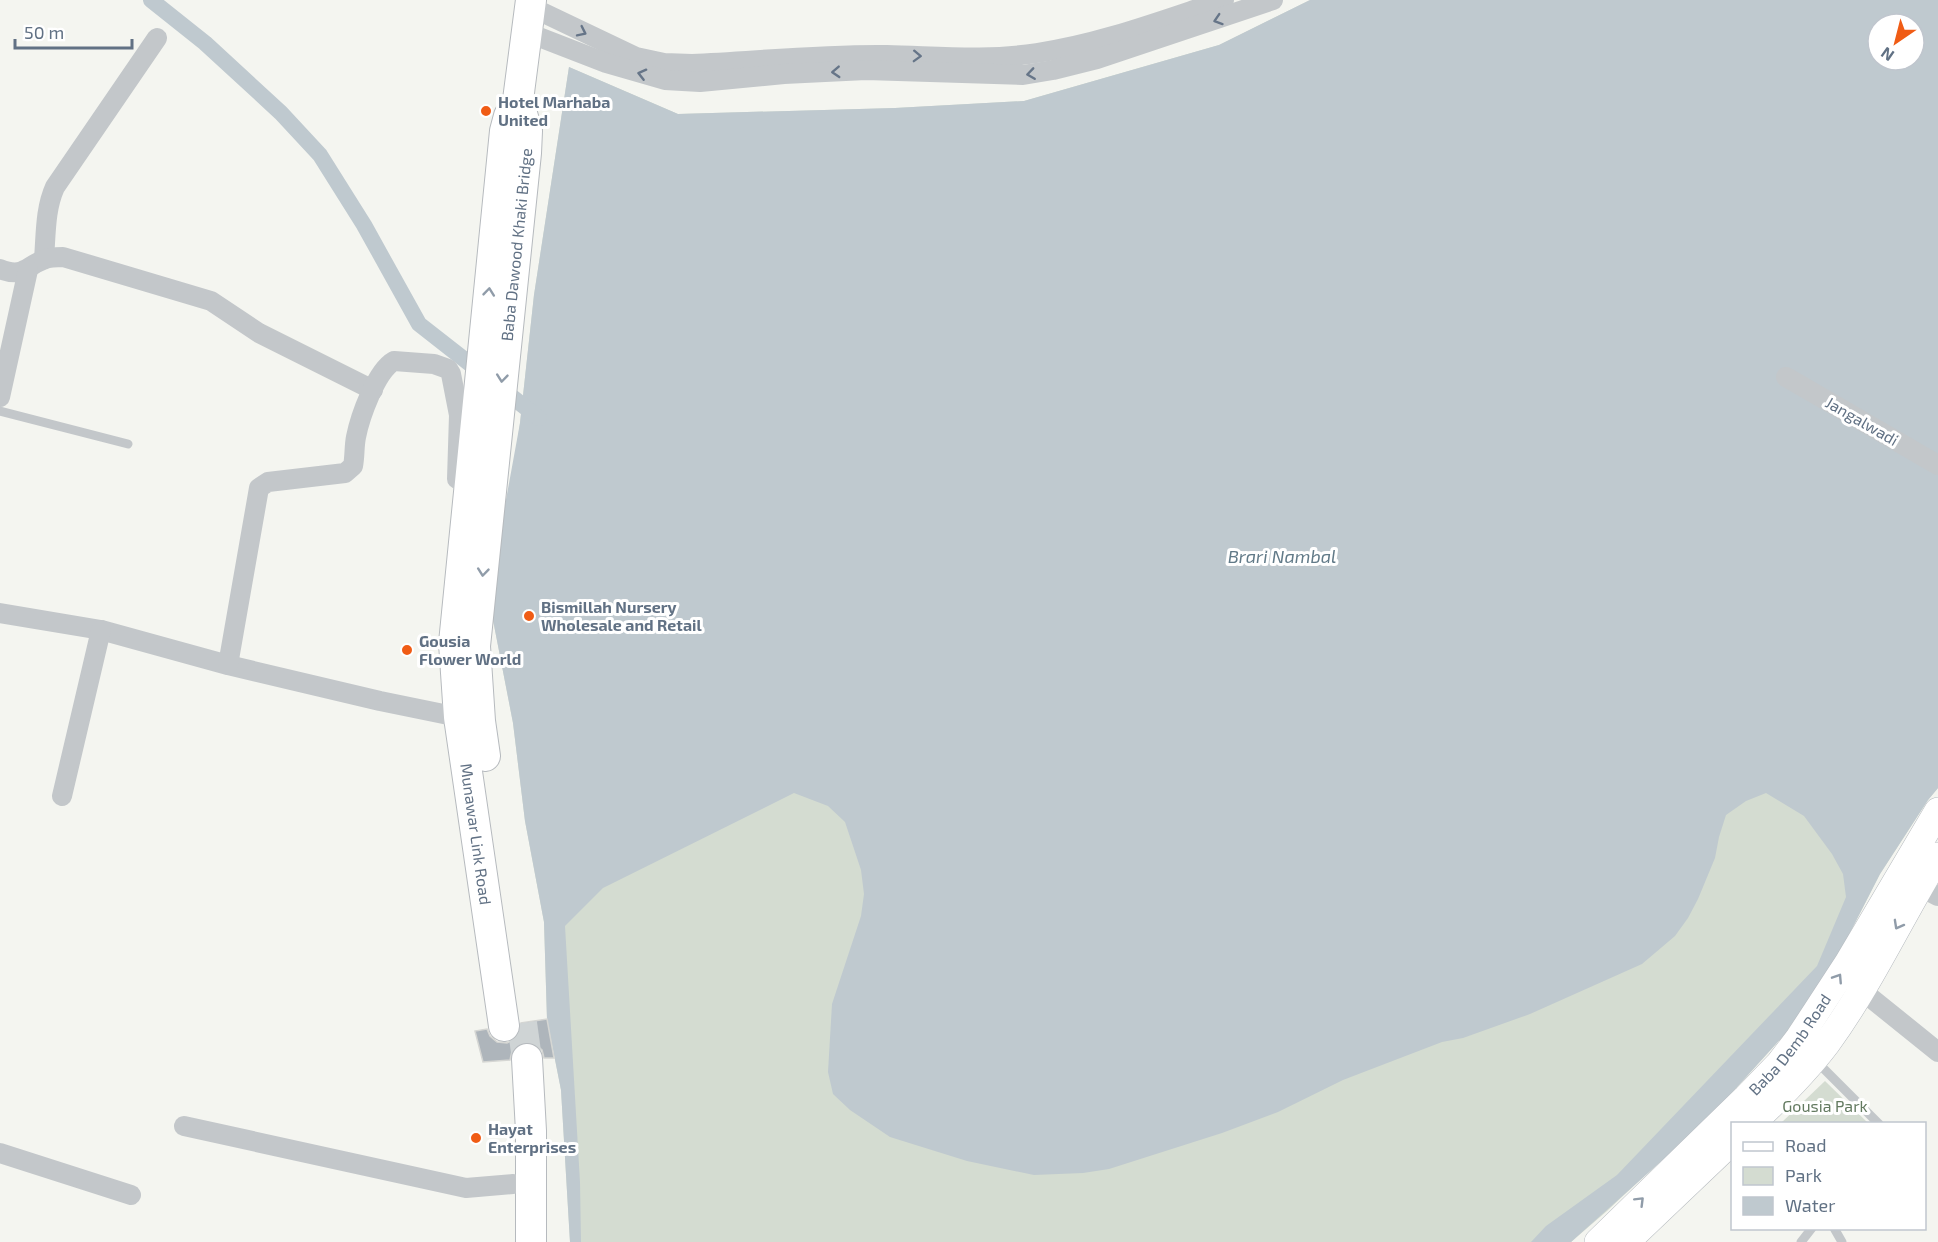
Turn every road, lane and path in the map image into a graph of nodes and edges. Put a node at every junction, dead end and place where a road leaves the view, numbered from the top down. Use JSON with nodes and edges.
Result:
{"nodes":[{"id":1,"x":1224,"y":0,"type":"edge"},
{"id":2,"x":1273,"y":0,"type":"edge"},
{"id":3,"x":529,"y":13,"type":"edge"},
{"id":4,"x":157,"y":38,"type":"dead end"},
{"id":5,"x":1131,"y":39,"type":"junction"},
{"id":6,"x":44,"y":259,"type":"junction"},
{"id":7,"x":0,"y":269,"type":"edge"},
{"id":8,"x":28,"y":270,"type":"junction"},
{"id":9,"x":1786,"y":376,"type":"dead end"},
{"id":10,"x":373,"y":390,"type":"junction"},
{"id":11,"x":0,"y":397,"type":"edge"},
{"id":12,"x":0,"y":411,"type":"edge"},
{"id":13,"x":128,"y":444,"type":"dead end"},
{"id":14,"x":1938,"y":465,"type":"edge"},
{"id":15,"x":0,"y":613,"type":"edge"},
{"id":16,"x":101,"y":630,"type":"junction"},
{"id":17,"x":461,"y":649,"type":"junction"},
{"id":18,"x":228,"y":665,"type":"junction"},
{"id":19,"x":470,"y":719,"type":"junction"},
{"id":20,"x":62,"y":796,"type":"dead end"},
{"id":21,"x":1938,"y":811,"type":"edge"},
{"id":22,"x":1938,"y":856,"type":"edge"},
{"id":23,"x":1919,"y":886,"type":"edge"},
{"id":24,"x":1861,"y":990,"type":"junction"},
{"id":25,"x":513,"y":1024,"type":"tunnel mouth"},
{"id":26,"x":1938,"y":1052,"type":"edge"},
{"id":27,"x":1814,"y":1059,"type":"junction"},
{"id":28,"x":518,"y":1060,"type":"tunnel mouth"},
{"id":29,"x":1757,"y":1115,"type":"edge"},
{"id":30,"x":1877,"y":1122,"type":"edge"},
{"id":31,"x":184,"y":1126,"type":"dead end"},
{"id":32,"x":1731,"y":1136,"type":"edge"},
{"id":33,"x":1731,"y":1142,"type":"edge"},
{"id":34,"x":0,"y":1153,"type":"edge"},
{"id":35,"x":522,"y":1184,"type":"junction"},
{"id":36,"x":131,"y":1195,"type":"dead end"},
{"id":37,"x":1810,"y":1230,"type":"edge"},
{"id":38,"x":512,"y":1242,"type":"edge"},
{"id":39,"x":531,"y":1242,"type":"edge"},
{"id":40,"x":1598,"y":1242,"type":"edge"},
{"id":41,"x":1626,"y":1242,"type":"edge"},
{"id":42,"x":1801,"y":1242,"type":"edge"}],
"edges":[{"from":1,"to":5,"type":"street"},
{"from":2,"to":5,"type":"street","one_way":true},
{"from":3,"to":5,"type":"street","one_way":true},
{"from":5,"to":3,"type":"street","one_way":true},
{"from":3,"to":17,"type":"main road","name":"Baba Dawood Khaki Bridge"},
{"from":4,"to":6,"type":"street"},
{"from":6,"to":8,"type":"street"},
{"from":6,"to":10,"type":"street"},
{"from":7,"to":8,"type":"street"},
{"from":8,"to":11,"type":"street"},
{"from":9,"to":14,"type":"street","name":"Jangalwadi"},
{"from":10,"to":17,"type":"street"},
{"from":10,"to":18,"type":"street"},
{"from":12,"to":13,"type":"lane"},
{"from":15,"to":16,"type":"street"},
{"from":16,"to":18,"type":"street"},
{"from":16,"to":20,"type":"street"},
{"from":17,"to":19,"type":"main road","name":"Munawar Link Road"},
{"from":18,"to":19,"type":"street"},
{"from":19,"to":25,"type":"main road","name":"Munawar Link Road"},
{"from":21,"to":23,"type":"street","name":"Baba Demb Road"},
{"from":22,"to":23,"type":"street","name":"Baba Demb Road"},
{"from":23,"to":24,"type":"street","name":"Baba Demb Road","one_way":true},
{"from":29,"to":23,"type":"street","name":"Baba Demb Road","one_way":true},
{"from":24,"to":26,"type":"street"},
{"from":24,"to":27,"type":"street","name":"Baba Demb Road"},
{"from":27,"to":29,"type":"street","name":"Baba Demb Road"},
{"from":27,"to":30,"type":"lane"},
{"from":28,"to":35,"type":"main road"},
{"from":31,"to":35,"type":"street"},
{"from":40,"to":32,"type":"street","name":"Baba Demb Road","one_way":true},
{"from":33,"to":41,"type":"street"},
{"from":34,"to":36,"type":"street"},
{"from":35,"to":38,"type":"main road"},
{"from":35,"to":39,"type":"main road"},
{"from":37,"to":42,"type":"lane"}]}
